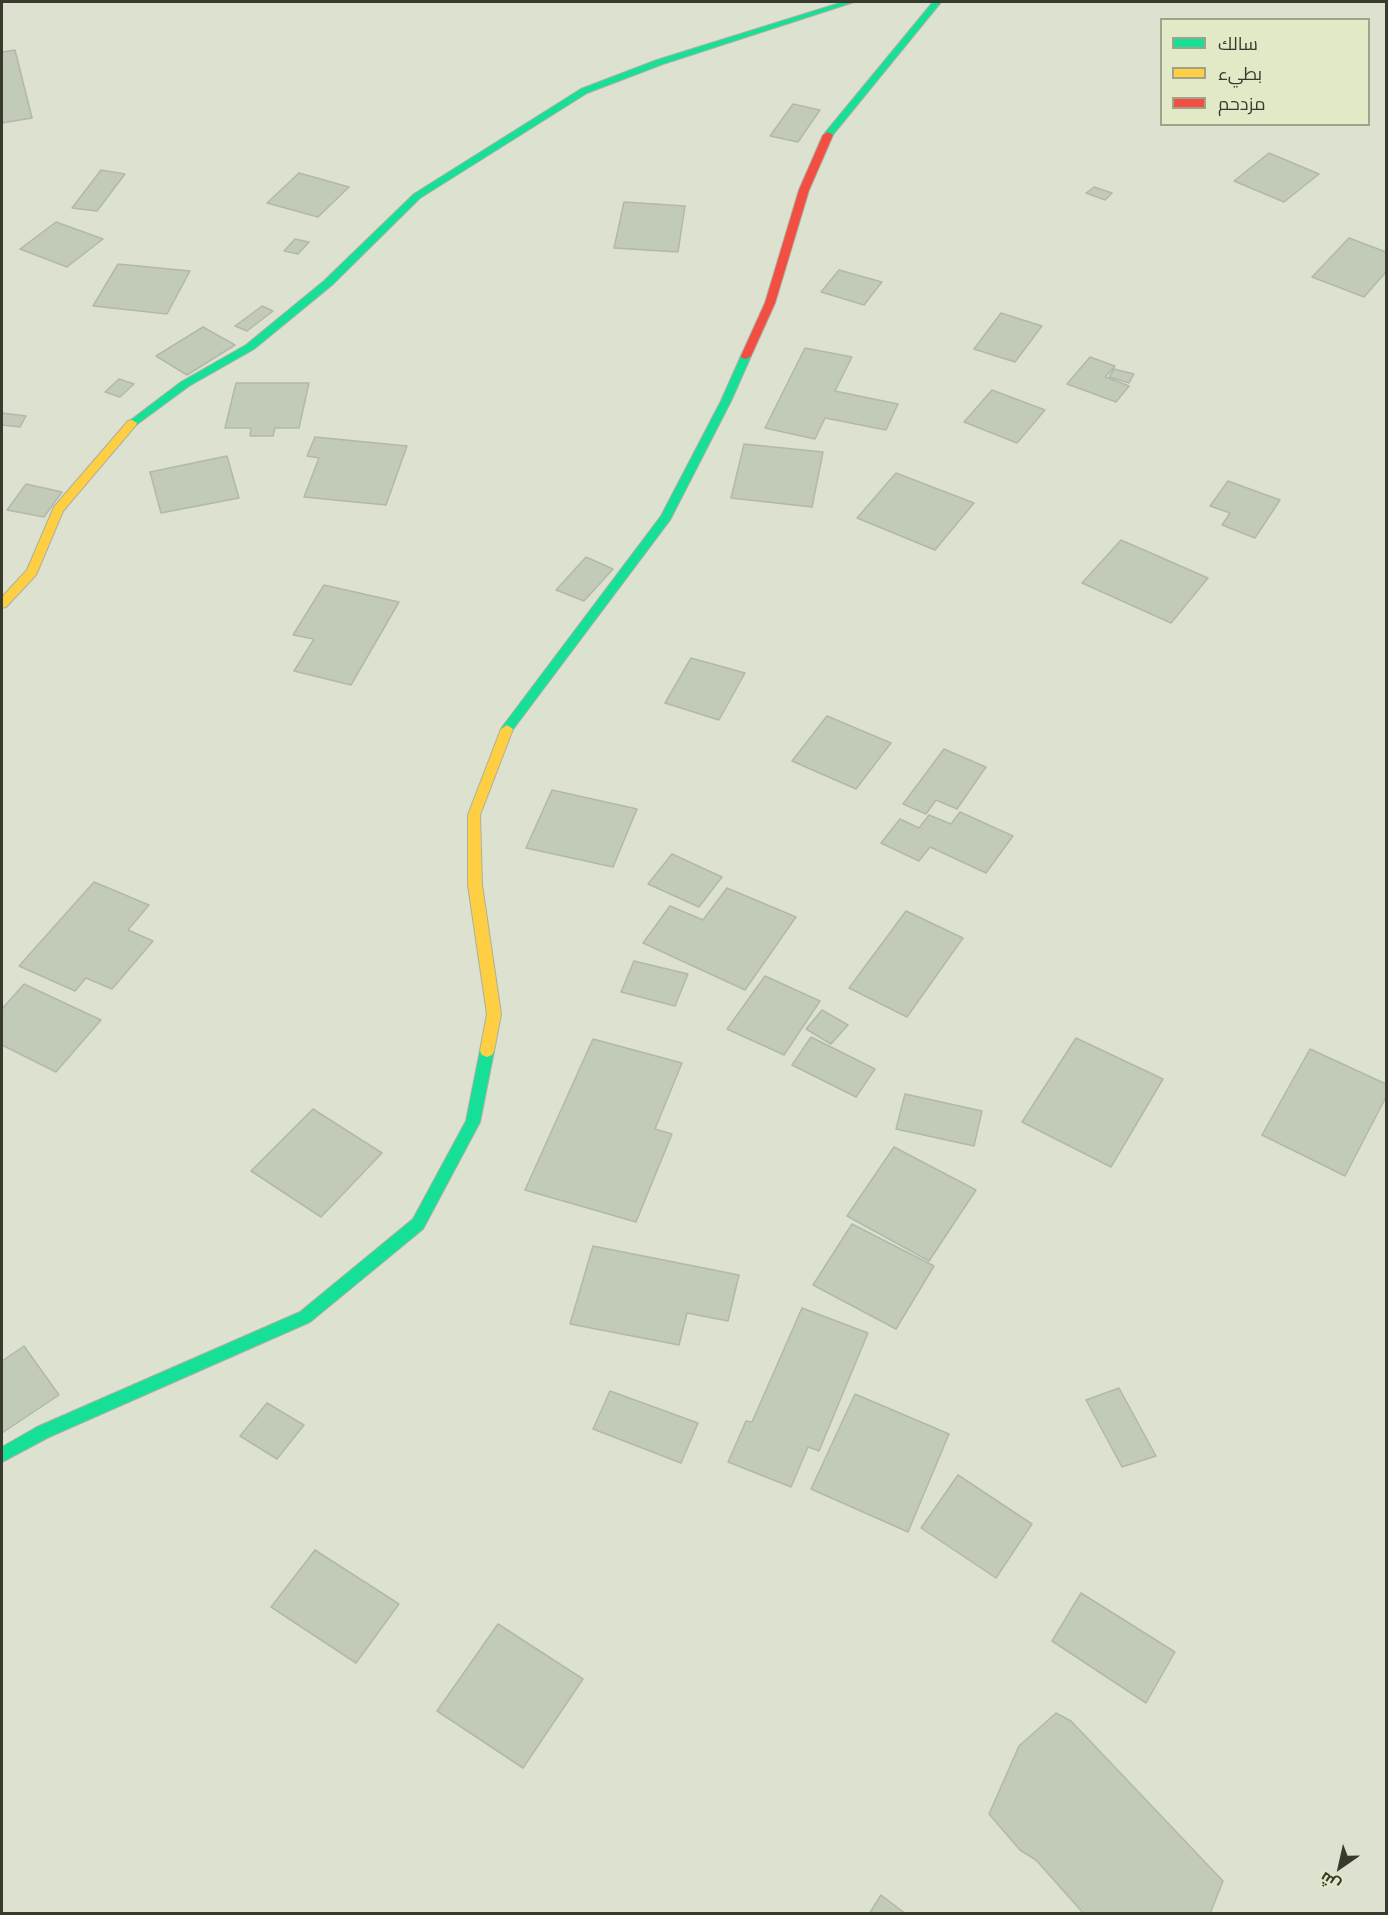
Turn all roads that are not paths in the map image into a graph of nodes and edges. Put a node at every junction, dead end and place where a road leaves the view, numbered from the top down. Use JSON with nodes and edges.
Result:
{"nodes":[{"id":1,"x":850,"y":2,"type":"edge"},
{"id":2,"x":937,"y":2,"type":"edge"},
{"id":3,"x":2,"y":604,"type":"edge"},
{"id":4,"x":2,"y":1455,"type":"edge"}],
"edges":[{"from":1,"to":3,"type":"street"},
{"from":2,"to":4,"type":"street"}]}
